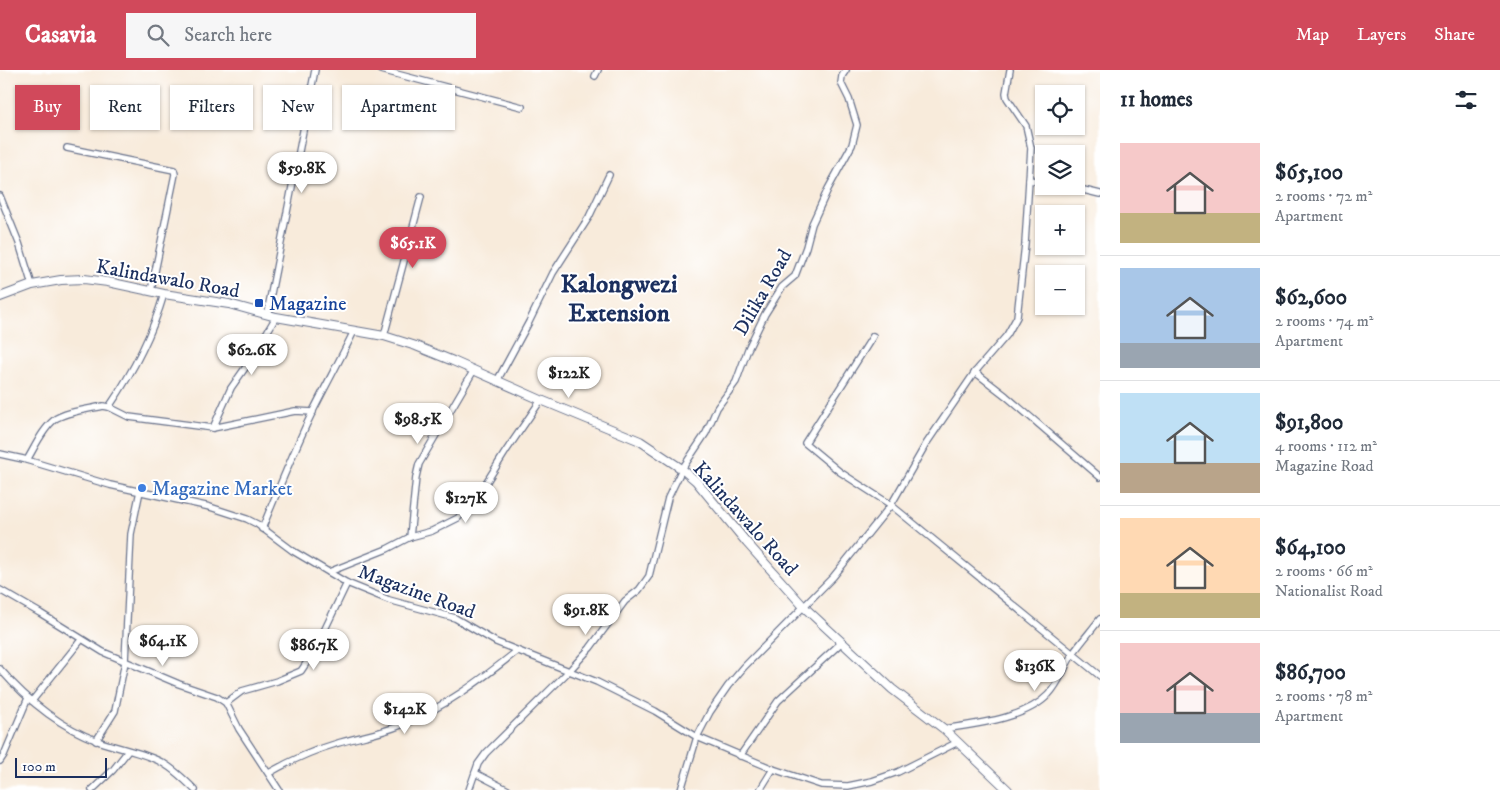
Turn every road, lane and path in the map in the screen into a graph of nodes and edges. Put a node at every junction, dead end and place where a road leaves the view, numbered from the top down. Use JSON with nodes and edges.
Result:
{"nodes":[{"id":1,"x":315,"y":70,"type":"edge"},
{"id":2,"x":380,"y":70,"type":"edge"},
{"id":3,"x":846,"y":70,"type":"edge"},
{"id":4,"x":1010,"y":70,"type":"edge"},
{"id":5,"x":522,"y":107,"type":"dead end"},
{"id":6,"x":67,"y":148,"type":"dead end"},
{"id":7,"x":609,"y":174,"type":"dead end"},
{"id":8,"x":1028,"y":180,"type":"junction"},
{"id":9,"x":1035,"y":181,"type":"edge"},
{"id":10,"x":1085,"y":190,"type":"edge"},
{"id":11,"x":1100,"y":194,"type":"edge"},
{"id":12,"x":0,"y":196,"type":"edge"},
{"id":13,"x":422,"y":197,"type":"dead end"},
{"id":14,"x":32,"y":285,"type":"junction"},
{"id":15,"x":151,"y":291,"type":"junction"},
{"id":16,"x":164,"y":294,"type":"junction"},
{"id":17,"x":0,"y":297,"type":"edge"},
{"id":18,"x":267,"y":314,"type":"junction"},
{"id":19,"x":276,"y":316,"type":"junction"},
{"id":20,"x":354,"y":330,"type":"junction"},
{"id":21,"x":384,"y":336,"type":"junction"},
{"id":22,"x":873,"y":336,"type":"dead end"},
{"id":23,"x":474,"y":370,"type":"junction"},
{"id":24,"x":975,"y":372,"type":"junction"},
{"id":25,"x":498,"y":381,"type":"junction"},
{"id":26,"x":541,"y":400,"type":"junction"},
{"id":27,"x":109,"y":407,"type":"junction"},
{"id":28,"x":313,"y":412,"type":"junction"},
{"id":29,"x":213,"y":428,"type":"junction"},
{"id":30,"x":0,"y":454,"type":"edge"},
{"id":31,"x":27,"y":460,"type":"junction"},
{"id":32,"x":682,"y":469,"type":"junction"},
{"id":33,"x":1100,"y":477,"type":"edge"},
{"id":34,"x":140,"y":491,"type":"junction"},
{"id":35,"x":891,"y":505,"type":"junction"},
{"id":36,"x":262,"y":529,"type":"junction"},
{"id":37,"x":410,"y":537,"type":"junction"},
{"id":38,"x":329,"y":572,"type":"junction"},
{"id":39,"x":347,"y":583,"type":"junction"},
{"id":40,"x":0,"y":590,"type":"edge"},
{"id":41,"x":804,"y":607,"type":"junction"},
{"id":42,"x":1100,"y":619,"type":"edge"},
{"id":43,"x":81,"y":640,"type":"junction"},
{"id":44,"x":842,"y":642,"type":"junction"},
{"id":45,"x":517,"y":651,"type":"junction"},
{"id":46,"x":1073,"y":654,"type":"junction"},
{"id":47,"x":126,"y":662,"type":"junction"},
{"id":48,"x":0,"y":669,"type":"edge"},
{"id":49,"x":569,"y":671,"type":"junction"},
{"id":50,"x":1100,"y":676,"type":"edge"},
{"id":51,"x":30,"y":700,"type":"junction"},
{"id":52,"x":226,"y":703,"type":"junction"},
{"id":53,"x":944,"y":729,"type":"junction"},
{"id":54,"x":697,"y":738,"type":"junction"},
{"id":55,"x":96,"y":740,"type":"junction"},
{"id":56,"x":958,"y":742,"type":"junction"},
{"id":57,"x":128,"y":751,"type":"junction"},
{"id":58,"x":740,"y":756,"type":"junction"},
{"id":59,"x":0,"y":761,"type":"edge"},
{"id":60,"x":772,"y":769,"type":"junction"},
{"id":61,"x":269,"y":773,"type":"junction"},
{"id":62,"x":476,"y":773,"type":"junction"},
{"id":63,"x":92,"y":790,"type":"edge"},
{"id":64,"x":195,"y":790,"type":"edge"},
{"id":65,"x":279,"y":790,"type":"edge"},
{"id":66,"x":469,"y":790,"type":"edge"},
{"id":67,"x":508,"y":790,"type":"edge"},
{"id":68,"x":681,"y":790,"type":"edge"},
{"id":69,"x":760,"y":790,"type":"edge"},
{"id":70,"x":1008,"y":790,"type":"edge"}],
"edges":[{"from":1,"to":18,"type":"street"},
{"from":2,"to":5,"type":"street"},
{"from":3,"to":32,"type":"street","name":"Dilika Road"},
{"from":4,"to":8,"type":"street"},
{"from":6,"to":15,"type":"street"},
{"from":7,"to":25,"type":"street"},
{"from":8,"to":9,"type":"street"},
{"from":8,"to":24,"type":"street"},
{"from":10,"to":11,"type":"street"},
{"from":12,"to":14,"type":"street"},
{"from":13,"to":21,"type":"street"},
{"from":14,"to":15,"type":"street","name":"Kalindawalo Road"},
{"from":14,"to":17,"type":"street","name":"Kalindawalo Road"},
{"from":15,"to":16,"type":"street","name":"Kalindawalo Road"},
{"from":16,"to":18,"type":"street","name":"Kalindawalo Road"},
{"from":16,"to":27,"type":"street"},
{"from":18,"to":19,"type":"street","name":"Kalindawalo Road"},
{"from":19,"to":20,"type":"street","name":"Kalindawalo Road"},
{"from":19,"to":29,"type":"street"},
{"from":20,"to":21,"type":"street","name":"Kalindawalo Road"},
{"from":20,"to":28,"type":"street"},
{"from":21,"to":23,"type":"street","name":"Kalindawalo Road"},
{"from":22,"to":35,"type":"street"},
{"from":23,"to":25,"type":"street","name":"Kalindawalo Road"},
{"from":23,"to":37,"type":"street"},
{"from":24,"to":33,"type":"street"},
{"from":24,"to":35,"type":"street"},
{"from":25,"to":26,"type":"street","name":"Kalindawalo Road"},
{"from":26,"to":32,"type":"street","name":"Kalindawalo Road"},
{"from":26,"to":37,"type":"street"},
{"from":27,"to":29,"type":"street"},
{"from":27,"to":31,"type":"street"},
{"from":28,"to":29,"type":"street"},
{"from":28,"to":36,"type":"street"},
{"from":30,"to":31,"type":"street","name":"Magazine Road"},
{"from":31,"to":34,"type":"street","name":"Magazine Road"},
{"from":32,"to":41,"type":"street","name":"Kalindawalo Road"},
{"from":32,"to":49,"type":"street","name":"Dilika Road"},
{"from":34,"to":36,"type":"street","name":"Magazine Road"},
{"from":34,"to":47,"type":"street"},
{"from":35,"to":41,"type":"street"},
{"from":35,"to":46,"type":"street"},
{"from":36,"to":38,"type":"street","name":"Magazine Road"},
{"from":37,"to":38,"type":"street"},
{"from":38,"to":39,"type":"street","name":"Magazine Road"},
{"from":39,"to":45,"type":"street","name":"Magazine Road"},
{"from":39,"to":52,"type":"street"},
{"from":40,"to":43,"type":"street"},
{"from":41,"to":44,"type":"street","name":"Kalindawalo Road"},
{"from":41,"to":54,"type":"street"},
{"from":42,"to":46,"type":"street"},
{"from":43,"to":47,"type":"street"},
{"from":43,"to":51,"type":"street"},
{"from":44,"to":53,"type":"street","name":"Kalindawalo Road"},
{"from":44,"to":58,"type":"street"},
{"from":45,"to":49,"type":"street","name":"Magazine Road"},
{"from":45,"to":61,"type":"street"},
{"from":46,"to":50,"type":"street"},
{"from":46,"to":53,"type":"street"},
{"from":47,"to":52,"type":"street"},
{"from":47,"to":55,"type":"street"},
{"from":48,"to":51,"type":"street"},
{"from":49,"to":54,"type":"street","name":"Magazine Road"},
{"from":49,"to":62,"type":"street","name":"Dilika Road"},
{"from":51,"to":55,"type":"street"},
{"from":51,"to":59,"type":"street"},
{"from":52,"to":61,"type":"street"},
{"from":53,"to":56,"type":"street","name":"Kalindawalo Road"},
{"from":54,"to":58,"type":"street","name":"Magazine Road"},
{"from":54,"to":68,"type":"street"},
{"from":55,"to":57,"type":"street"},
{"from":56,"to":60,"type":"street","name":"Magazine Road"},
{"from":56,"to":70,"type":"street","name":"Kalindawalo Road"},
{"from":57,"to":63,"type":"street"},
{"from":57,"to":64,"type":"street"},
{"from":58,"to":60,"type":"street","name":"Magazine Road"},
{"from":60,"to":69,"type":"street"},
{"from":61,"to":65,"type":"street"},
{"from":62,"to":66,"type":"street","name":"Dilika Road"},
{"from":62,"to":67,"type":"street"}]}
